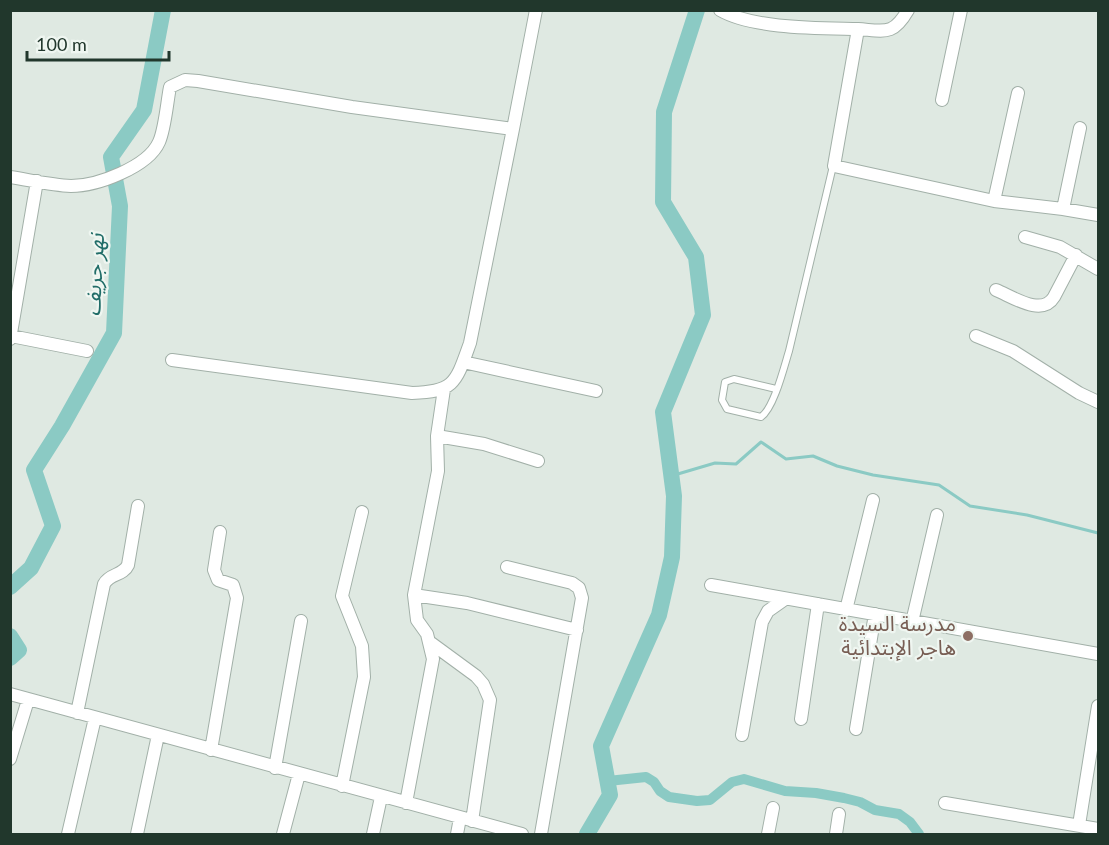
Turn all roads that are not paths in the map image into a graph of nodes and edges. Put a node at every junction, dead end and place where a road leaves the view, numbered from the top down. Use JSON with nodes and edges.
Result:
{"nodes":[{"id":1,"x":536,"y":10,"type":"edge"},
{"id":2,"x":720,"y":10,"type":"edge"},
{"id":3,"x":908,"y":10,"type":"edge"},
{"id":4,"x":961,"y":10,"type":"edge"},
{"id":5,"x":858,"y":29,"type":"junction"},
{"id":6,"x":1018,"y":93,"type":"dead end"},
{"id":7,"x":942,"y":100,"type":"dead end"},
{"id":8,"x":1080,"y":128,"type":"dead end"},
{"id":9,"x":513,"y":129,"type":"junction"},
{"id":10,"x":834,"y":166,"type":"junction"},
{"id":11,"x":10,"y":177,"type":"edge"},
{"id":12,"x":37,"y":181,"type":"junction"},
{"id":13,"x":994,"y":201,"type":"junction"},
{"id":14,"x":1063,"y":209,"type":"junction"},
{"id":15,"x":1098,"y":215,"type":"edge"},
{"id":16,"x":1024,"y":237,"type":"dead end"},
{"id":17,"x":1076,"y":255,"type":"junction"},
{"id":18,"x":1098,"y":269,"type":"edge"},
{"id":19,"x":996,"y":290,"type":"dead end"},
{"id":20,"x":976,"y":336,"type":"dead end"},
{"id":21,"x":11,"y":337,"type":"edge"},
{"id":22,"x":87,"y":351,"type":"dead end"},
{"id":23,"x":172,"y":360,"type":"dead end"},
{"id":24,"x":463,"y":362,"type":"junction"},
{"id":25,"x":444,"y":389,"type":"junction"},
{"id":26,"x":776,"y":389,"type":"junction"},
{"id":27,"x":596,"y":391,"type":"dead end"},
{"id":28,"x":1098,"y":402,"type":"edge"},
{"id":29,"x":437,"y":436,"type":"junction"},
{"id":30,"x":538,"y":460,"type":"dead end"},
{"id":31,"x":873,"y":500,"type":"dead end"},
{"id":32,"x":138,"y":506,"type":"dead end"},
{"id":33,"x":362,"y":512,"type":"dead end"},
{"id":34,"x":937,"y":515,"type":"dead end"},
{"id":35,"x":220,"y":532,"type":"dead end"},
{"id":36,"x":507,"y":567,"type":"dead end"},
{"id":37,"x":711,"y":585,"type":"dead end"},
{"id":38,"x":414,"y":595,"type":"junction"},
{"id":39,"x":785,"y":599,"type":"junction"},
{"id":40,"x":818,"y":604,"type":"junction"},
{"id":41,"x":846,"y":610,"type":"junction"},
{"id":42,"x":875,"y":614,"type":"junction"},
{"id":43,"x":301,"y":621,"type":"dead end"},
{"id":44,"x":912,"y":622,"type":"junction"},
{"id":45,"x":577,"y":630,"type":"junction"},
{"id":46,"x":431,"y":643,"type":"junction"},
{"id":47,"x":1098,"y":654,"type":"edge"},
{"id":48,"x":10,"y":694,"type":"edge"},
{"id":49,"x":28,"y":700,"type":"junction"},
{"id":50,"x":1098,"y":706,"type":"edge"},
{"id":51,"x":77,"y":713,"type":"junction"},
{"id":52,"x":95,"y":718,"type":"junction"},
{"id":53,"x":801,"y":719,"type":"dead end"},
{"id":54,"x":856,"y":729,"type":"dead end"},
{"id":55,"x":158,"y":735,"type":"junction"},
{"id":56,"x":742,"y":735,"type":"dead end"},
{"id":57,"x":210,"y":750,"type":"junction"},
{"id":58,"x":10,"y":759,"type":"edge"},
{"id":59,"x":275,"y":768,"type":"junction"},
{"id":60,"x":299,"y":774,"type":"junction"},
{"id":61,"x":342,"y":786,"type":"junction"},
{"id":62,"x":381,"y":797,"type":"junction"},
{"id":63,"x":406,"y":803,"type":"junction"},
{"id":64,"x":945,"y":803,"type":"dead end"},
{"id":65,"x":773,"y":808,"type":"dead end"},
{"id":66,"x":839,"y":814,"type":"dead end"},
{"id":67,"x":466,"y":819,"type":"junction"},
{"id":68,"x":1079,"y":825,"type":"junction"},
{"id":69,"x":1098,"y":829,"type":"edge"},
{"id":70,"x":68,"y":834,"type":"edge"},
{"id":71,"x":137,"y":834,"type":"edge"},
{"id":72,"x":283,"y":834,"type":"edge"},
{"id":73,"x":373,"y":834,"type":"edge"},
{"id":74,"x":456,"y":834,"type":"edge"},
{"id":75,"x":522,"y":834,"type":"edge"},
{"id":76,"x":541,"y":834,"type":"edge"},
{"id":77,"x":768,"y":834,"type":"edge"},
{"id":78,"x":836,"y":834,"type":"edge"}],
"edges":[{"from":1,"to":9,"type":"street"},
{"from":2,"to":5,"type":"street"},
{"from":3,"to":5,"type":"street"},
{"from":4,"to":7,"type":"street"},
{"from":5,"to":10,"type":"street"},
{"from":6,"to":13,"type":"street"},
{"from":8,"to":14,"type":"street"},
{"from":9,"to":12,"type":"street"},
{"from":9,"to":24,"type":"street"},
{"from":10,"to":13,"type":"street"},
{"from":10,"to":26,"type":"lane"},
{"from":11,"to":12,"type":"street"},
{"from":12,"to":21,"type":"street"},
{"from":13,"to":14,"type":"street"},
{"from":14,"to":15,"type":"street"},
{"from":16,"to":17,"type":"street"},
{"from":17,"to":18,"type":"street"},
{"from":17,"to":19,"type":"street"},
{"from":20,"to":28,"type":"street"},
{"from":21,"to":22,"type":"street"},
{"from":23,"to":25,"type":"street"},
{"from":24,"to":25,"type":"street"},
{"from":24,"to":27,"type":"street"},
{"from":25,"to":29,"type":"street"},
{"from":26,"to":26,"type":"lane"},
{"from":29,"to":30,"type":"street"},
{"from":29,"to":38,"type":"street"},
{"from":31,"to":41,"type":"street"},
{"from":32,"to":51,"type":"street"},
{"from":33,"to":61,"type":"street"},
{"from":34,"to":44,"type":"street"},
{"from":35,"to":57,"type":"street"},
{"from":36,"to":45,"type":"street"},
{"from":37,"to":39,"type":"street"},
{"from":38,"to":45,"type":"street"},
{"from":38,"to":46,"type":"street"},
{"from":39,"to":40,"type":"street"},
{"from":39,"to":56,"type":"street"},
{"from":40,"to":41,"type":"street"},
{"from":40,"to":53,"type":"street"},
{"from":41,"to":42,"type":"street"},
{"from":42,"to":44,"type":"street"},
{"from":42,"to":54,"type":"street"},
{"from":43,"to":59,"type":"street"},
{"from":44,"to":47,"type":"street"},
{"from":45,"to":76,"type":"street"},
{"from":46,"to":63,"type":"street"},
{"from":46,"to":67,"type":"street"},
{"from":48,"to":49,"type":"street"},
{"from":49,"to":51,"type":"street"},
{"from":49,"to":58,"type":"street"},
{"from":50,"to":68,"type":"street"},
{"from":51,"to":52,"type":"street"},
{"from":52,"to":55,"type":"street"},
{"from":52,"to":70,"type":"street"},
{"from":55,"to":57,"type":"street"},
{"from":55,"to":71,"type":"street"},
{"from":57,"to":59,"type":"street"},
{"from":59,"to":60,"type":"street"},
{"from":60,"to":61,"type":"street"},
{"from":60,"to":72,"type":"street"},
{"from":61,"to":62,"type":"street"},
{"from":62,"to":63,"type":"street"},
{"from":62,"to":73,"type":"street"},
{"from":63,"to":67,"type":"street"},
{"from":64,"to":68,"type":"street"},
{"from":65,"to":77,"type":"street"},
{"from":66,"to":78,"type":"street"},
{"from":67,"to":74,"type":"street"},
{"from":67,"to":75,"type":"street"},
{"from":68,"to":69,"type":"street"}]}
